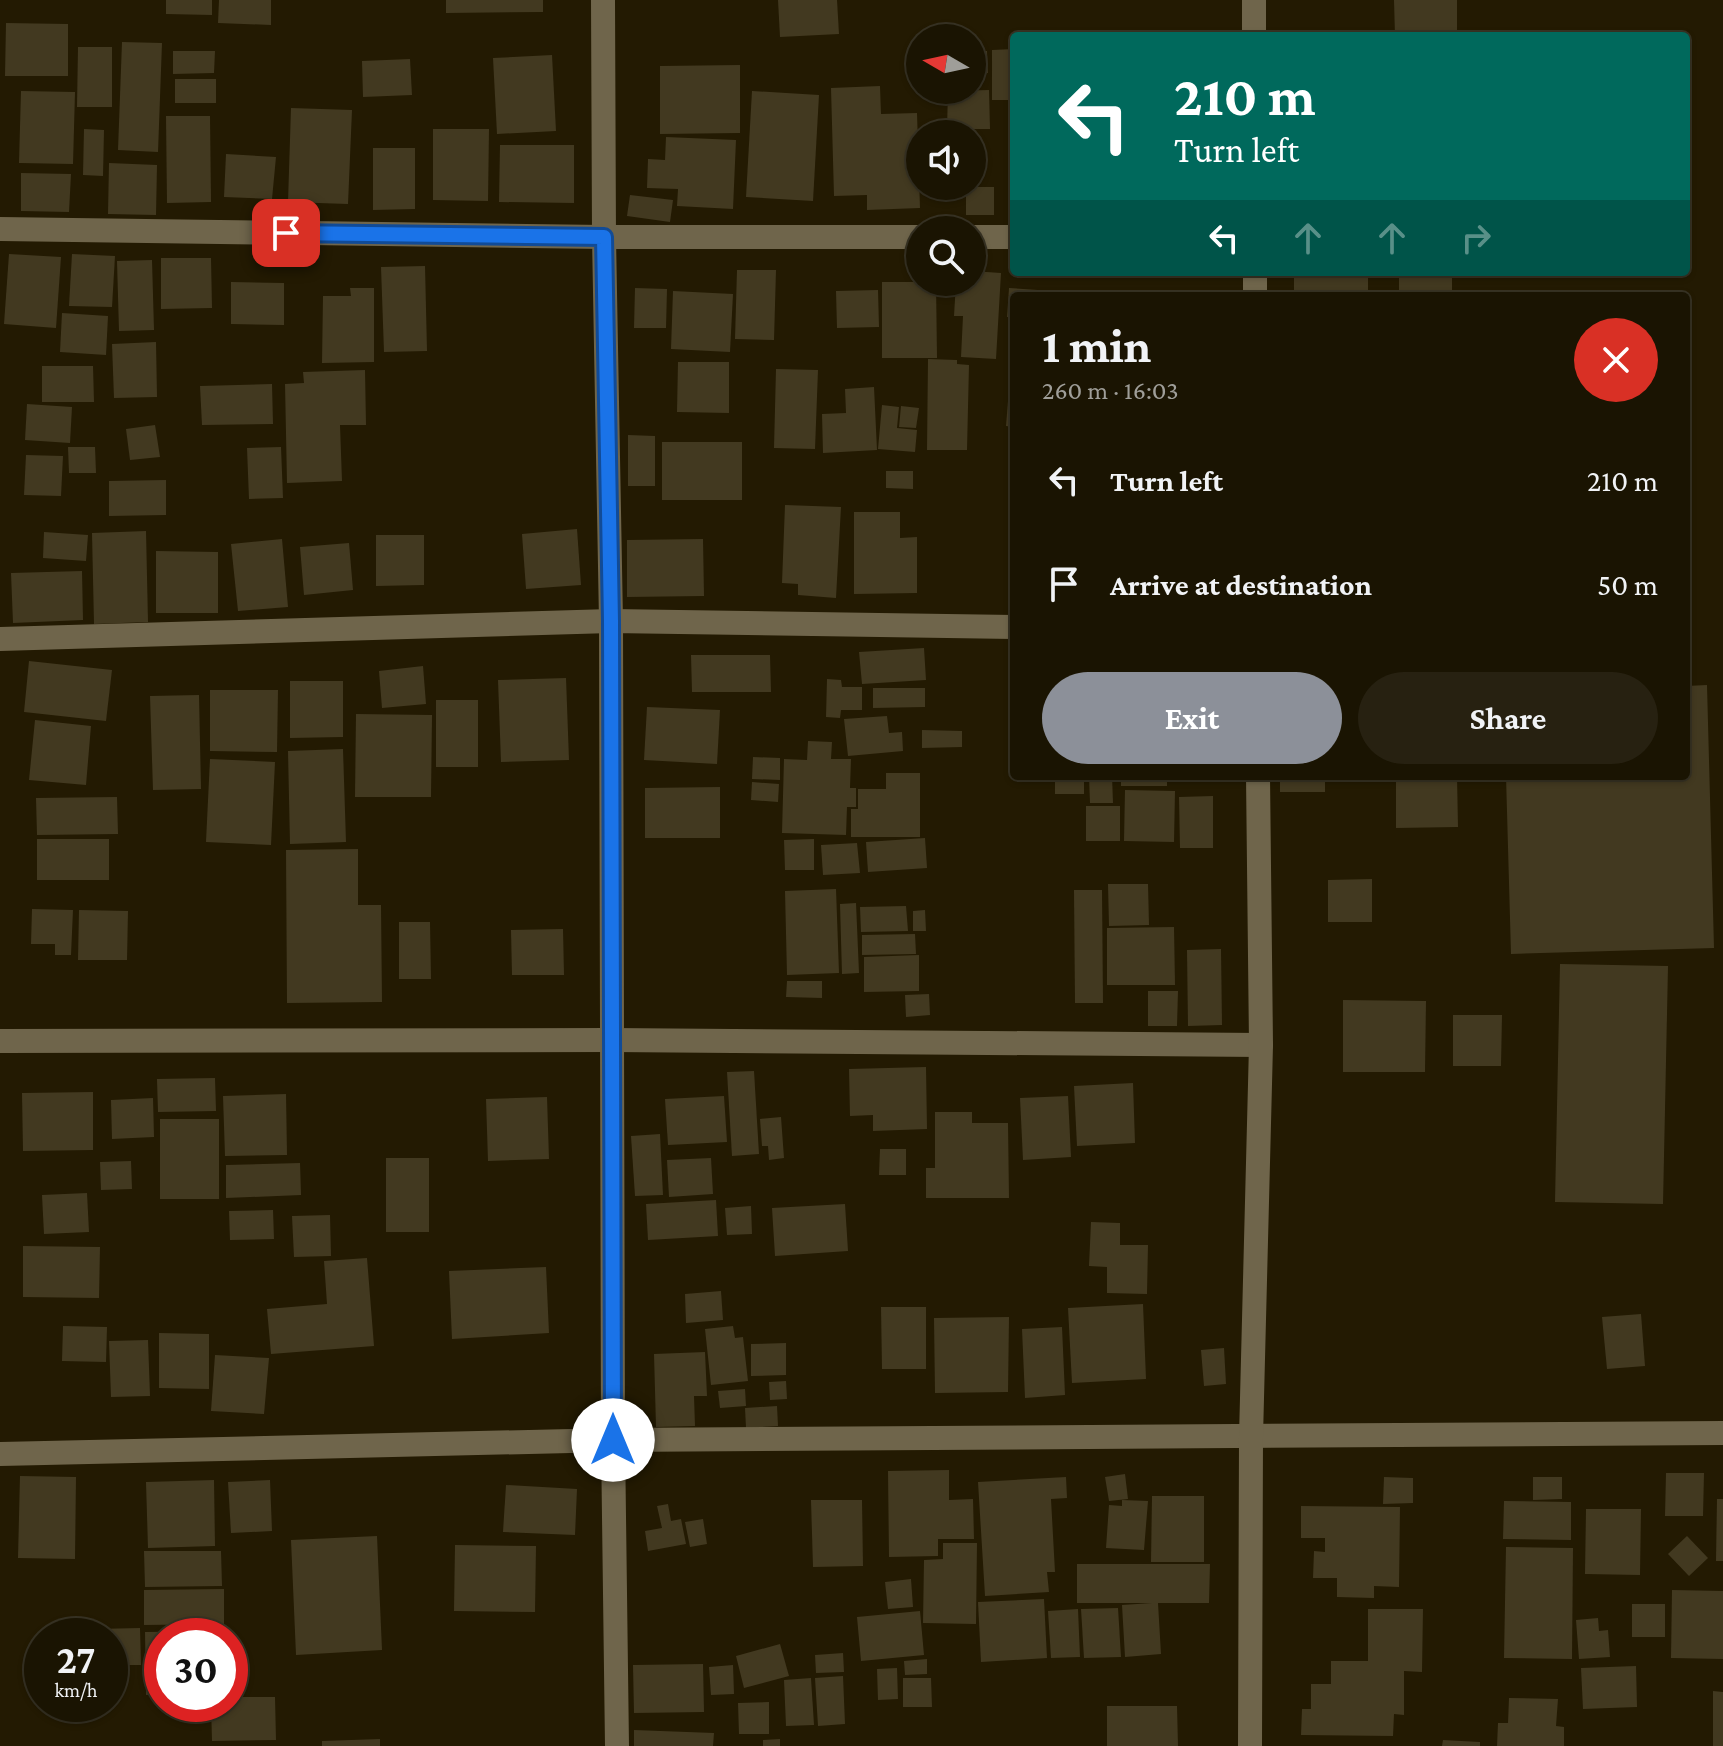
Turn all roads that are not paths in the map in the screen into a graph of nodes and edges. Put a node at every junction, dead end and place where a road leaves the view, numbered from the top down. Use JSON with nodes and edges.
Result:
{"nodes":[{"id":1,"x":603,"y":0,"type":"edge"},
{"id":2,"x":1254,"y":0,"type":"edge"},
{"id":3,"x":1254,"y":32,"type":"edge"},
{"id":4,"x":0,"y":229,"type":"edge"},
{"id":5,"x":604,"y":237,"type":"junction"},
{"id":6,"x":906,"y":237,"type":"edge"},
{"id":7,"x":986,"y":237,"type":"edge"},
{"id":8,"x":1010,"y":237,"type":"edge"},
{"id":9,"x":611,"y":621,"type":"junction"},
{"id":10,"x":1010,"y":627,"type":"edge"},
{"id":11,"x":0,"y":639,"type":"edge"},
{"id":12,"x":1258,"y":780,"type":"edge"},
{"id":13,"x":612,"y":1040,"type":"junction"},
{"id":14,"x":0,"y":1041,"type":"edge"},
{"id":15,"x":1261,"y":1045,"type":"junction"},
{"id":16,"x":1723,"y":1433,"type":"edge"},
{"id":17,"x":1251,"y":1437,"type":"junction"},
{"id":18,"x":613,"y":1440,"type":"junction"},
{"id":19,"x":0,"y":1454,"type":"edge"},
{"id":20,"x":617,"y":1746,"type":"edge"},
{"id":21,"x":1250,"y":1746,"type":"edge"}],
"edges":[{"from":1,"to":5,"type":"street"},
{"from":2,"to":3,"type":"street"},
{"from":4,"to":5,"type":"street"},
{"from":5,"to":6,"type":"street"},
{"from":5,"to":9,"type":"street"},
{"from":7,"to":8,"type":"street"},
{"from":9,"to":10,"type":"street"},
{"from":9,"to":11,"type":"street"},
{"from":9,"to":13,"type":"street"},
{"from":12,"to":15,"type":"street"},
{"from":13,"to":14,"type":"street"},
{"from":13,"to":15,"type":"street"},
{"from":13,"to":18,"type":"street"},
{"from":15,"to":17,"type":"street"},
{"from":16,"to":17,"type":"street"},
{"from":17,"to":18,"type":"street"},
{"from":17,"to":21,"type":"street"},
{"from":18,"to":19,"type":"street"},
{"from":18,"to":20,"type":"street"}]}
